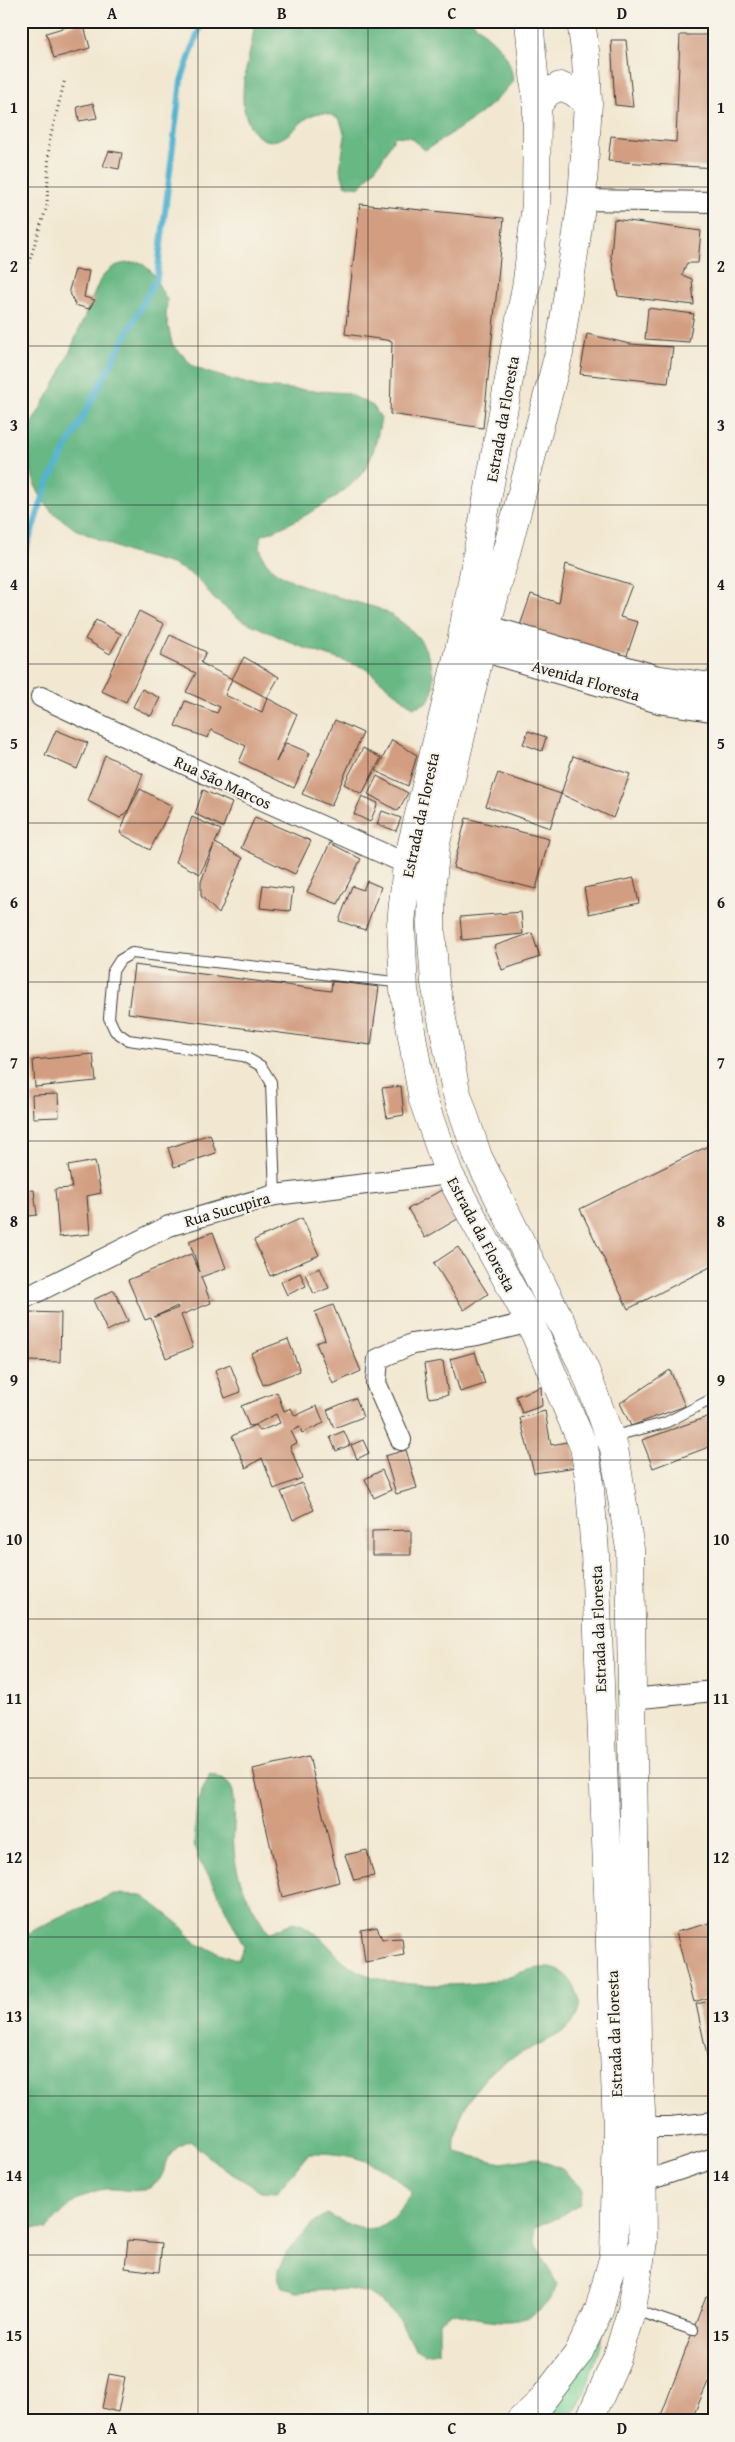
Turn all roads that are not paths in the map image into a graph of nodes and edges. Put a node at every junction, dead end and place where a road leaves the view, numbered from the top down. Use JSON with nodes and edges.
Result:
{"nodes":[{"id":1,"x":529,"y":21,"type":"edge"},
{"id":2,"x":581,"y":21,"type":"edge"},
{"id":3,"x":588,"y":103,"type":"junction"},
{"id":4,"x":537,"y":106,"type":"junction"},
{"id":5,"x":582,"y":200,"type":"junction"},
{"id":6,"x":714,"y":202,"type":"edge"},
{"id":7,"x":473,"y":635,"type":"junction"},
{"id":8,"x":714,"y":686,"type":"edge"},
{"id":9,"x":41,"y":697,"type":"dead end"},
{"id":10,"x":714,"y":709,"type":"edge"},
{"id":11,"x":407,"y":864,"type":"junction"},
{"id":12,"x":404,"y":983,"type":"junction"},
{"id":13,"x":449,"y":1174,"type":"junction"},
{"id":14,"x":275,"y":1195,"type":"junction"},
{"id":15,"x":21,"y":1300,"type":"edge"},
{"id":16,"x":530,"y":1322,"type":"junction"},
{"id":17,"x":714,"y":1398,"type":"edge"},
{"id":18,"x":610,"y":1437,"type":"junction"},
{"id":19,"x":401,"y":1440,"type":"dead end"},
{"id":20,"x":714,"y":1691,"type":"edge"},
{"id":21,"x":630,"y":1699,"type":"junction"},
{"id":22,"x":714,"y":2122,"type":"edge"},
{"id":23,"x":642,"y":2127,"type":"junction"},
{"id":24,"x":714,"y":2158,"type":"edge"},
{"id":25,"x":642,"y":2182,"type":"junction"},
{"id":26,"x":632,"y":2310,"type":"junction"},
{"id":27,"x":693,"y":2330,"type":"dead end"},
{"id":28,"x":520,"y":2421,"type":"edge"},
{"id":29,"x":589,"y":2421,"type":"edge"}],
"edges":[{"from":1,"to":4,"type":"main road","name":"Estrada da Floresta"},
{"from":2,"to":3,"type":"main road","name":"Estrada da Floresta"},
{"from":3,"to":4,"type":"main road"},
{"from":3,"to":5,"type":"main road","name":"Estrada da Floresta"},
{"from":4,"to":7,"type":"main road","name":"Estrada da Floresta"},
{"from":5,"to":6,"type":"street"},
{"from":5,"to":7,"type":"main road","name":"Estrada da Floresta"},
{"from":7,"to":8,"type":"street","name":"Avenida Floresta"},
{"from":7,"to":10,"type":"street","name":"Avenida Floresta"},
{"from":7,"to":11,"type":"main road","name":"Estrada da Floresta"},
{"from":7,"to":18,"type":"main road","name":"Estrada da Floresta"},
{"from":9,"to":11,"type":"street","name":"Rua São Marcos"},
{"from":11,"to":12,"type":"main road","name":"Estrada da Floresta"},
{"from":12,"to":13,"type":"main road","name":"Estrada da Floresta"},
{"from":12,"to":14,"type":"lane"},
{"from":13,"to":14,"type":"street","name":"Rua Sucupira"},
{"from":13,"to":16,"type":"main road","name":"Estrada da Floresta"},
{"from":14,"to":15,"type":"street","name":"Rua Sucupira"},
{"from":16,"to":19,"type":"street"},
{"from":16,"to":28,"type":"main road","name":"Estrada da Floresta"},
{"from":17,"to":18,"type":"lane"},
{"from":18,"to":21,"type":"main road","name":"Estrada da Floresta"},
{"from":20,"to":21,"type":"street"},
{"from":21,"to":23,"type":"main road","name":"Estrada da Floresta"},
{"from":22,"to":23,"type":"street"},
{"from":23,"to":25,"type":"main road","name":"Estrada da Floresta"},
{"from":24,"to":25,"type":"street"},
{"from":25,"to":26,"type":"main road","name":"Estrada da Floresta"},
{"from":26,"to":27,"type":"lane"},
{"from":26,"to":29,"type":"main road","name":"Estrada da Floresta"}]}
